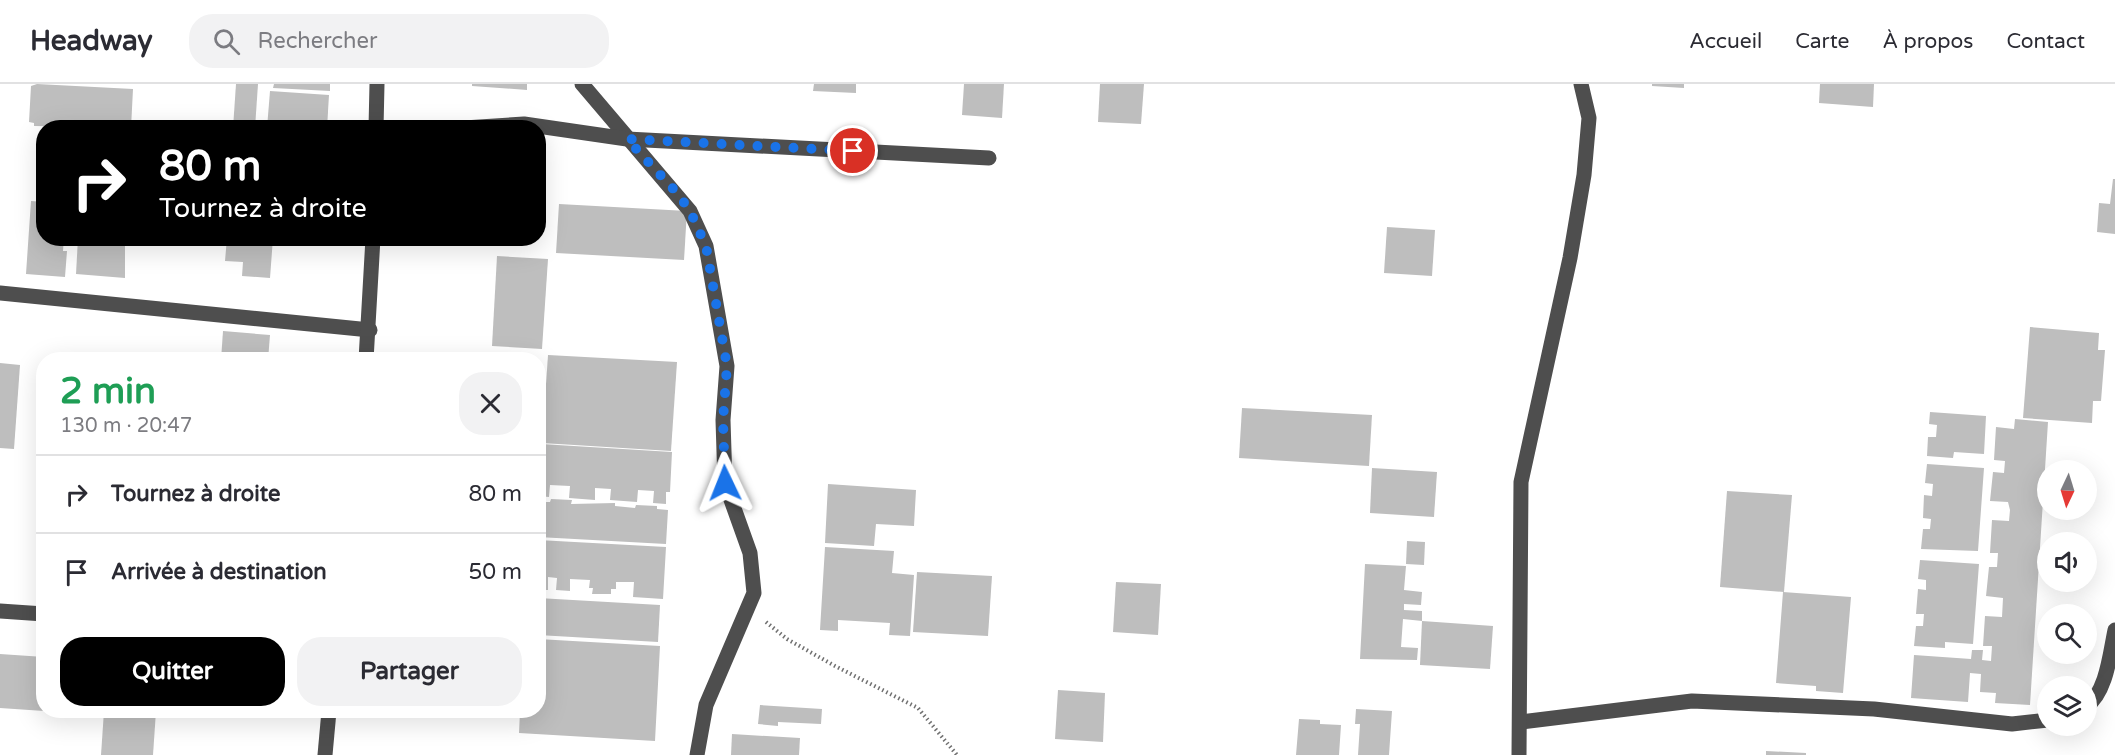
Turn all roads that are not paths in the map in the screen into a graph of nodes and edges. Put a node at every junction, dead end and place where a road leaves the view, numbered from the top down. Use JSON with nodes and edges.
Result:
{"nodes":[{"id":1,"x":377,"y":84,"type":"edge"},
{"id":2,"x":582,"y":84,"type":"edge"},
{"id":3,"x":1581,"y":84,"type":"edge"},
{"id":4,"x":376,"y":120,"type":"edge"},
{"id":5,"x":546,"y":127,"type":"edge"},
{"id":6,"x":627,"y":139,"type":"junction"},
{"id":7,"x":989,"y":158,"type":"dead end"},
{"id":8,"x":373,"y":246,"type":"edge"},
{"id":9,"x":0,"y":293,"type":"edge"},
{"id":10,"x":369,"y":330,"type":"junction"},
{"id":11,"x":367,"y":352,"type":"edge"},
{"id":12,"x":0,"y":611,"type":"edge"},
{"id":13,"x":36,"y":613,"type":"edge"},
{"id":14,"x":2115,"y":630,"type":"edge"},
{"id":15,"x":2097,"y":693,"type":"edge"},
{"id":16,"x":328,"y":718,"type":"edge"},
{"id":17,"x":2037,"y":721,"type":"edge"},
{"id":18,"x":1521,"y":722,"type":"junction"},
{"id":19,"x":325,"y":755,"type":"edge"},
{"id":20,"x":697,"y":755,"type":"edge"},
{"id":21,"x":1519,"y":755,"type":"edge"}],
"edges":[{"from":1,"to":4,"type":"street"},
{"from":2,"to":6,"type":"street"},
{"from":3,"to":18,"type":"street"},
{"from":5,"to":6,"type":"street"},
{"from":6,"to":7,"type":"street"},
{"from":6,"to":20,"type":"street"},
{"from":8,"to":10,"type":"street"},
{"from":9,"to":10,"type":"street"},
{"from":10,"to":11,"type":"street"},
{"from":12,"to":13,"type":"street"},
{"from":14,"to":15,"type":"street"},
{"from":16,"to":19,"type":"street"},
{"from":17,"to":18,"type":"street"},
{"from":18,"to":21,"type":"street"}]}
